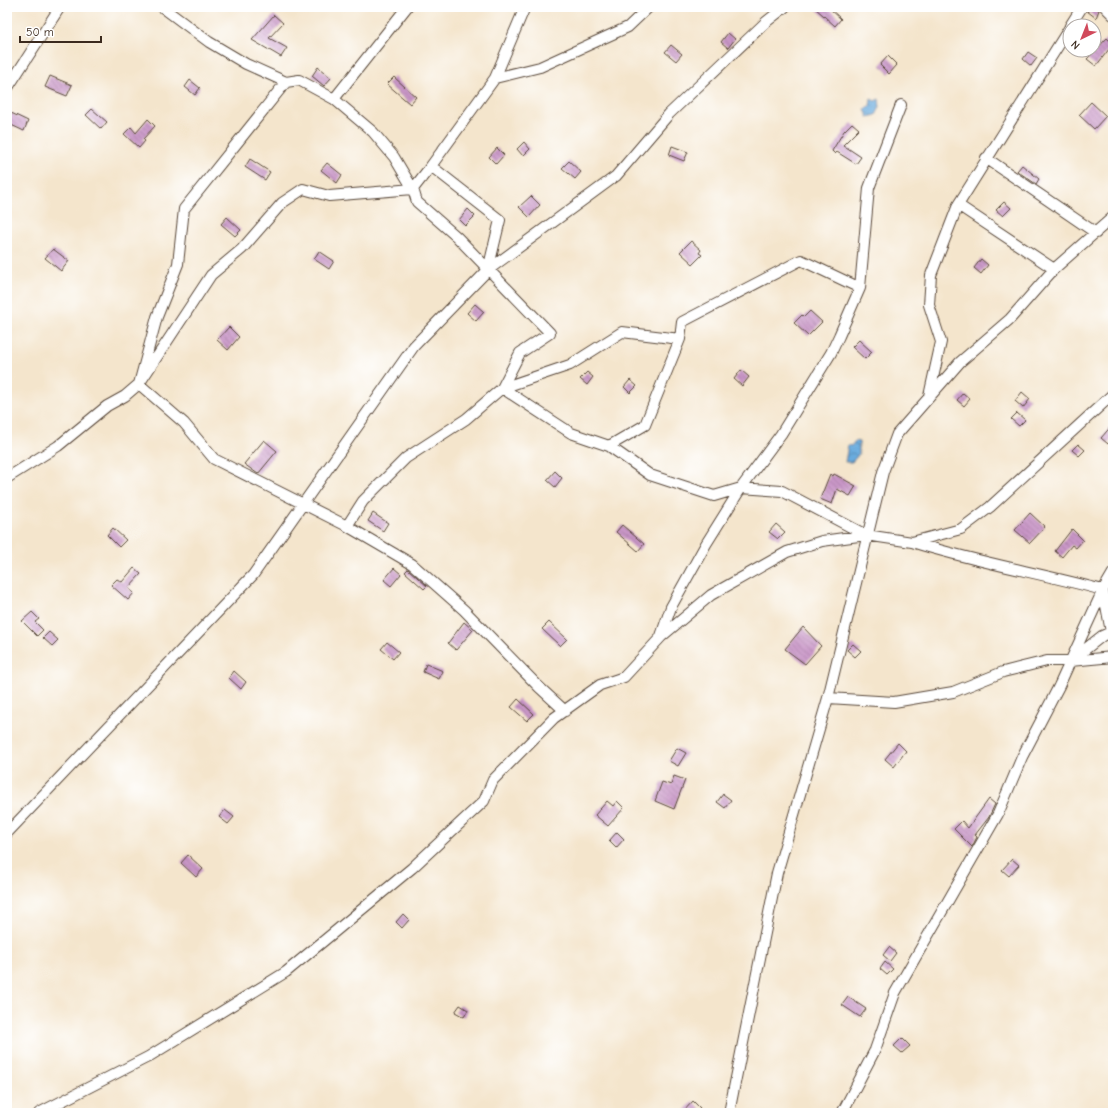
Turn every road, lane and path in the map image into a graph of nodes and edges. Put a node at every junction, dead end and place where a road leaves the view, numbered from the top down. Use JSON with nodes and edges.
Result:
{"nodes":[{"id":1,"x":60,"y":7,"type":"edge"},
{"id":2,"x":162,"y":7,"type":"edge"},
{"id":3,"x":407,"y":7,"type":"edge"},
{"id":4,"x":525,"y":7,"type":"edge"},
{"id":5,"x":649,"y":7,"type":"edge"},
{"id":6,"x":784,"y":7,"type":"edge"},
{"id":7,"x":1082,"y":7,"type":"edge"},
{"id":8,"x":1105,"y":7,"type":"edge"},
{"id":9,"x":1113,"y":14,"type":"edge"},
{"id":10,"x":1075,"y":18,"type":"edge"},
{"id":11,"x":1062,"y":39,"type":"edge"},
{"id":12,"x":495,"y":78,"type":"junction"},
{"id":13,"x":286,"y":82,"type":"junction"},
{"id":14,"x":7,"y":89,"type":"edge"},
{"id":15,"x":334,"y":99,"type":"junction"},
{"id":16,"x":901,"y":105,"type":"dead end"},
{"id":17,"x":986,"y":158,"type":"junction"},
{"id":18,"x":431,"y":166,"type":"junction"},
{"id":19,"x":413,"y":189,"type":"junction"},
{"id":20,"x":958,"y":205,"type":"junction"},
{"id":21,"x":1112,"y":219,"type":"edge"},
{"id":22,"x":1096,"y":233,"type":"junction"},
{"id":23,"x":1054,"y":269,"type":"junction"},
{"id":24,"x":488,"y":270,"type":"junction"},
{"id":25,"x":860,"y":288,"type":"junction"},
{"id":26,"x":680,"y":339,"type":"junction"},
{"id":27,"x":139,"y":384,"type":"junction"},
{"id":28,"x":502,"y":388,"type":"junction"},
{"id":29,"x":1113,"y":394,"type":"edge"},
{"id":30,"x":929,"y":396,"type":"junction"},
{"id":31,"x":609,"y":446,"type":"junction"},
{"id":32,"x":7,"y":478,"type":"edge"},
{"id":33,"x":741,"y":488,"type":"junction"},
{"id":34,"x":304,"y":504,"type":"junction"},
{"id":35,"x":347,"y":526,"type":"junction"},
{"id":36,"x":866,"y":535,"type":"junction"},
{"id":37,"x":912,"y":542,"type":"junction"},
{"id":38,"x":1113,"y":573,"type":"edge"},
{"id":39,"x":1103,"y":590,"type":"junction"},
{"id":40,"x":1112,"y":631,"type":"edge"},
{"id":41,"x":661,"y":637,"type":"junction"},
{"id":42,"x":1113,"y":657,"type":"edge"},
{"id":43,"x":1070,"y":661,"type":"junction"},
{"id":44,"x":828,"y":698,"type":"junction"},
{"id":45,"x":565,"y":710,"type":"junction"},
{"id":46,"x":7,"y":833,"type":"edge"},
{"id":47,"x":39,"y":1113,"type":"edge"},
{"id":48,"x":729,"y":1113,"type":"edge"},
{"id":49,"x":842,"y":1113,"type":"edge"}],
"edges":[{"from":1,"to":14,"type":"street"},
{"from":2,"to":13,"type":"street"},
{"from":3,"to":15,"type":"street"},
{"from":4,"to":12,"type":"street"},
{"from":5,"to":12,"type":"street"},
{"from":6,"to":24,"type":"street"},
{"from":7,"to":10,"type":"street"},
{"from":8,"to":9,"type":"street"},
{"from":11,"to":17,"type":"street"},
{"from":12,"to":18,"type":"street"},
{"from":13,"to":15,"type":"street"},
{"from":13,"to":27,"type":"street"},
{"from":15,"to":19,"type":"street"},
{"from":16,"to":25,"type":"street"},
{"from":17,"to":20,"type":"street"},
{"from":17,"to":22,"type":"street"},
{"from":18,"to":19,"type":"street"},
{"from":18,"to":24,"type":"street"},
{"from":19,"to":24,"type":"street"},
{"from":19,"to":27,"type":"street"},
{"from":20,"to":23,"type":"street"},
{"from":20,"to":30,"type":"street"},
{"from":21,"to":22,"type":"street"},
{"from":22,"to":23,"type":"street"},
{"from":23,"to":30,"type":"street"},
{"from":24,"to":28,"type":"street"},
{"from":24,"to":34,"type":"street"},
{"from":25,"to":26,"type":"street"},
{"from":25,"to":33,"type":"street"},
{"from":26,"to":28,"type":"street"},
{"from":26,"to":31,"type":"street"},
{"from":27,"to":32,"type":"street"},
{"from":27,"to":34,"type":"street"},
{"from":28,"to":31,"type":"street"},
{"from":28,"to":35,"type":"street"},
{"from":29,"to":37,"type":"street"},
{"from":30,"to":36,"type":"street"},
{"from":31,"to":33,"type":"street"},
{"from":33,"to":36,"type":"street"},
{"from":33,"to":41,"type":"street"},
{"from":34,"to":35,"type":"street"},
{"from":34,"to":46,"type":"street"},
{"from":35,"to":45,"type":"street"},
{"from":36,"to":37,"type":"street"},
{"from":36,"to":41,"type":"street"},
{"from":36,"to":44,"type":"street"},
{"from":37,"to":39,"type":"street"},
{"from":38,"to":39,"type":"street"},
{"from":39,"to":40,"type":"street"},
{"from":39,"to":43,"type":"street"},
{"from":40,"to":43,"type":"street"},
{"from":41,"to":45,"type":"street"},
{"from":42,"to":43,"type":"street"},
{"from":43,"to":44,"type":"street"},
{"from":43,"to":49,"type":"street"},
{"from":44,"to":48,"type":"street"},
{"from":45,"to":47,"type":"street"}]}
